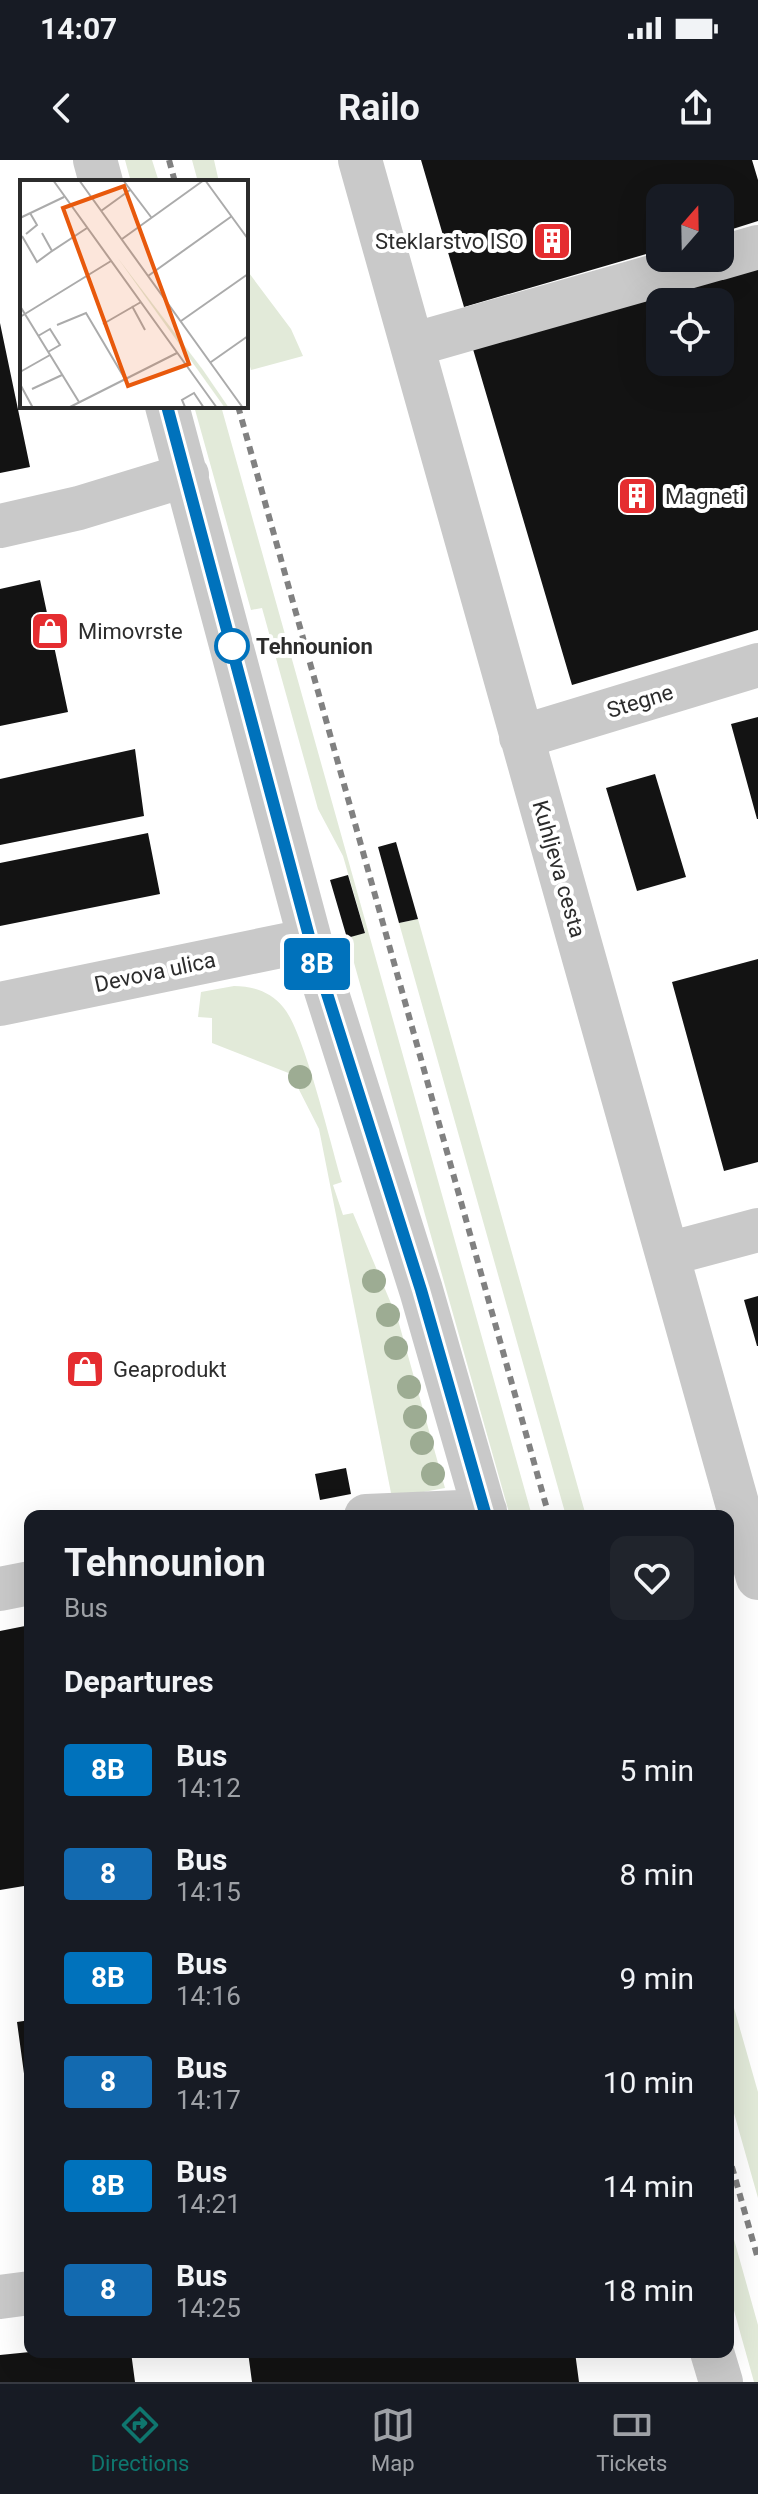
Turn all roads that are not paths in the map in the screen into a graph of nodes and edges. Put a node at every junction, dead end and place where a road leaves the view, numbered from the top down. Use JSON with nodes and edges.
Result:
{"nodes":[{"id":1,"x":95,"y":160,"type":"edge"},
{"id":2,"x":360,"y":160,"type":"edge"},
{"id":3,"x":100,"y":180,"type":"edge"},
{"id":4,"x":758,"y":247,"type":"edge"},
{"id":5,"x":734,"y":254,"type":"edge"},
{"id":6,"x":670,"y":272,"type":"edge"},
{"id":7,"x":412,"y":345,"type":"junction"},
{"id":8,"x":168,"y":408,"type":"edge"},
{"id":9,"x":187,"y":475,"type":"junction"},
{"id":10,"x":0,"y":526,"type":"edge"},
{"id":11,"x":758,"y":665,"type":"edge"},
{"id":12,"x":521,"y":737,"type":"junction"},
{"id":13,"x":310,"y":940,"type":"junction"},
{"id":14,"x":0,"y":1004,"type":"edge"},
{"id":15,"x":758,"y":1230,"type":"edge"},
{"id":16,"x":668,"y":1254,"type":"junction"},
{"id":17,"x":484,"y":1510,"type":"edge"},
{"id":18,"x":758,"y":1578,"type":"edge"},
{"id":19,"x":24,"y":1584,"type":"edge"},
{"id":20,"x":0,"y":1589,"type":"edge"},
{"id":21,"x":24,"y":2294,"type":"edge"},
{"id":22,"x":0,"y":2297,"type":"edge"},
{"id":23,"x":714,"y":2358,"type":"edge"},
{"id":24,"x":721,"y":2382,"type":"edge"}],
"edges":[{"from":1,"to":3,"type":"street"},
{"from":2,"to":7,"type":"street","name":"Kuhljeva cesta"},
{"from":4,"to":5,"type":"street"},
{"from":6,"to":7,"type":"street"},
{"from":7,"to":12,"type":"street","name":"Kuhljeva cesta"},
{"from":8,"to":9,"type":"street"},
{"from":9,"to":10,"type":"street"},
{"from":9,"to":13,"type":"street"},
{"from":11,"to":12,"type":"street","name":"Stegne"},
{"from":12,"to":16,"type":"street","name":"Kuhljeva cesta"},
{"from":13,"to":14,"type":"street","name":"Devova ulica"},
{"from":13,"to":17,"type":"street"},
{"from":15,"to":16,"type":"street"},
{"from":16,"to":18,"type":"street","name":"Kuhljeva cesta"},
{"from":19,"to":20,"type":"street"},
{"from":21,"to":22,"type":"street"},
{"from":23,"to":24,"type":"street"}]}
